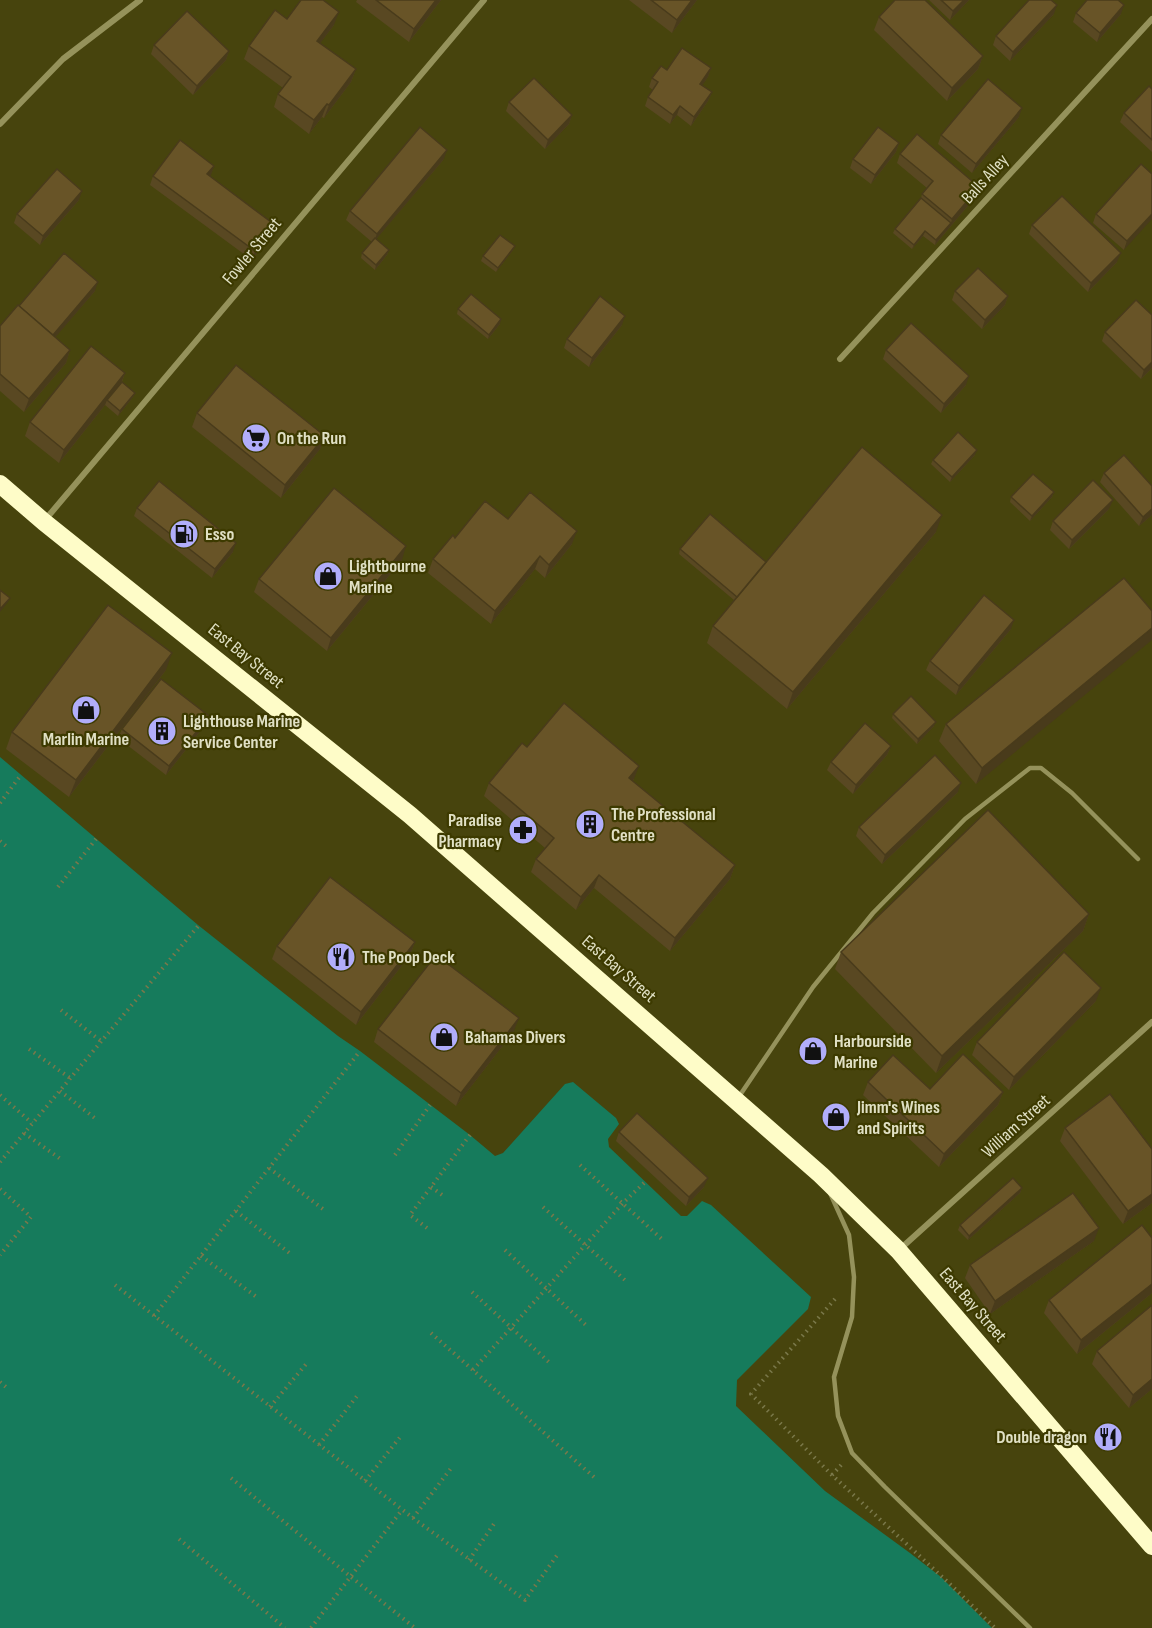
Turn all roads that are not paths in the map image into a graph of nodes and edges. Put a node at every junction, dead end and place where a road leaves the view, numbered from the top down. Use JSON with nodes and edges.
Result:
{"nodes":[{"id":1,"x":140,"y":0,"type":"edge"},
{"id":2,"x":484,"y":0,"type":"edge"},
{"id":3,"x":1152,"y":19,"type":"edge"},
{"id":4,"x":0,"y":124,"type":"edge"},
{"id":5,"x":840,"y":359,"type":"dead end"},
{"id":6,"x":0,"y":484,"type":"edge"},
{"id":7,"x":44,"y":522,"type":"junction"},
{"id":8,"x":1138,"y":859,"type":"dead end"},
{"id":9,"x":1152,"y":1022,"type":"edge"},
{"id":10,"x":736,"y":1101,"type":"junction"},
{"id":11,"x":821,"y":1175,"type":"junction"},
{"id":12,"x":898,"y":1250,"type":"junction"},
{"id":13,"x":1152,"y":1546,"type":"edge"},
{"id":14,"x":1030,"y":1628,"type":"edge"}],
"edges":[{"from":1,"to":4,"type":"street"},
{"from":2,"to":7,"type":"street","name":"Fowler Street"},
{"from":3,"to":5,"type":"street","name":"Balls Alley"},
{"from":6,"to":7,"type":"highway","name":"East Bay Street"},
{"from":7,"to":10,"type":"highway","name":"East Bay Street"},
{"from":8,"to":10,"type":"lane"},
{"from":9,"to":12,"type":"street","name":"William Street"},
{"from":10,"to":11,"type":"highway","name":"East Bay Street"},
{"from":11,"to":12,"type":"highway","name":"East Bay Street"},
{"from":11,"to":14,"type":"lane"},
{"from":12,"to":13,"type":"highway","name":"East Bay Street"}]}
